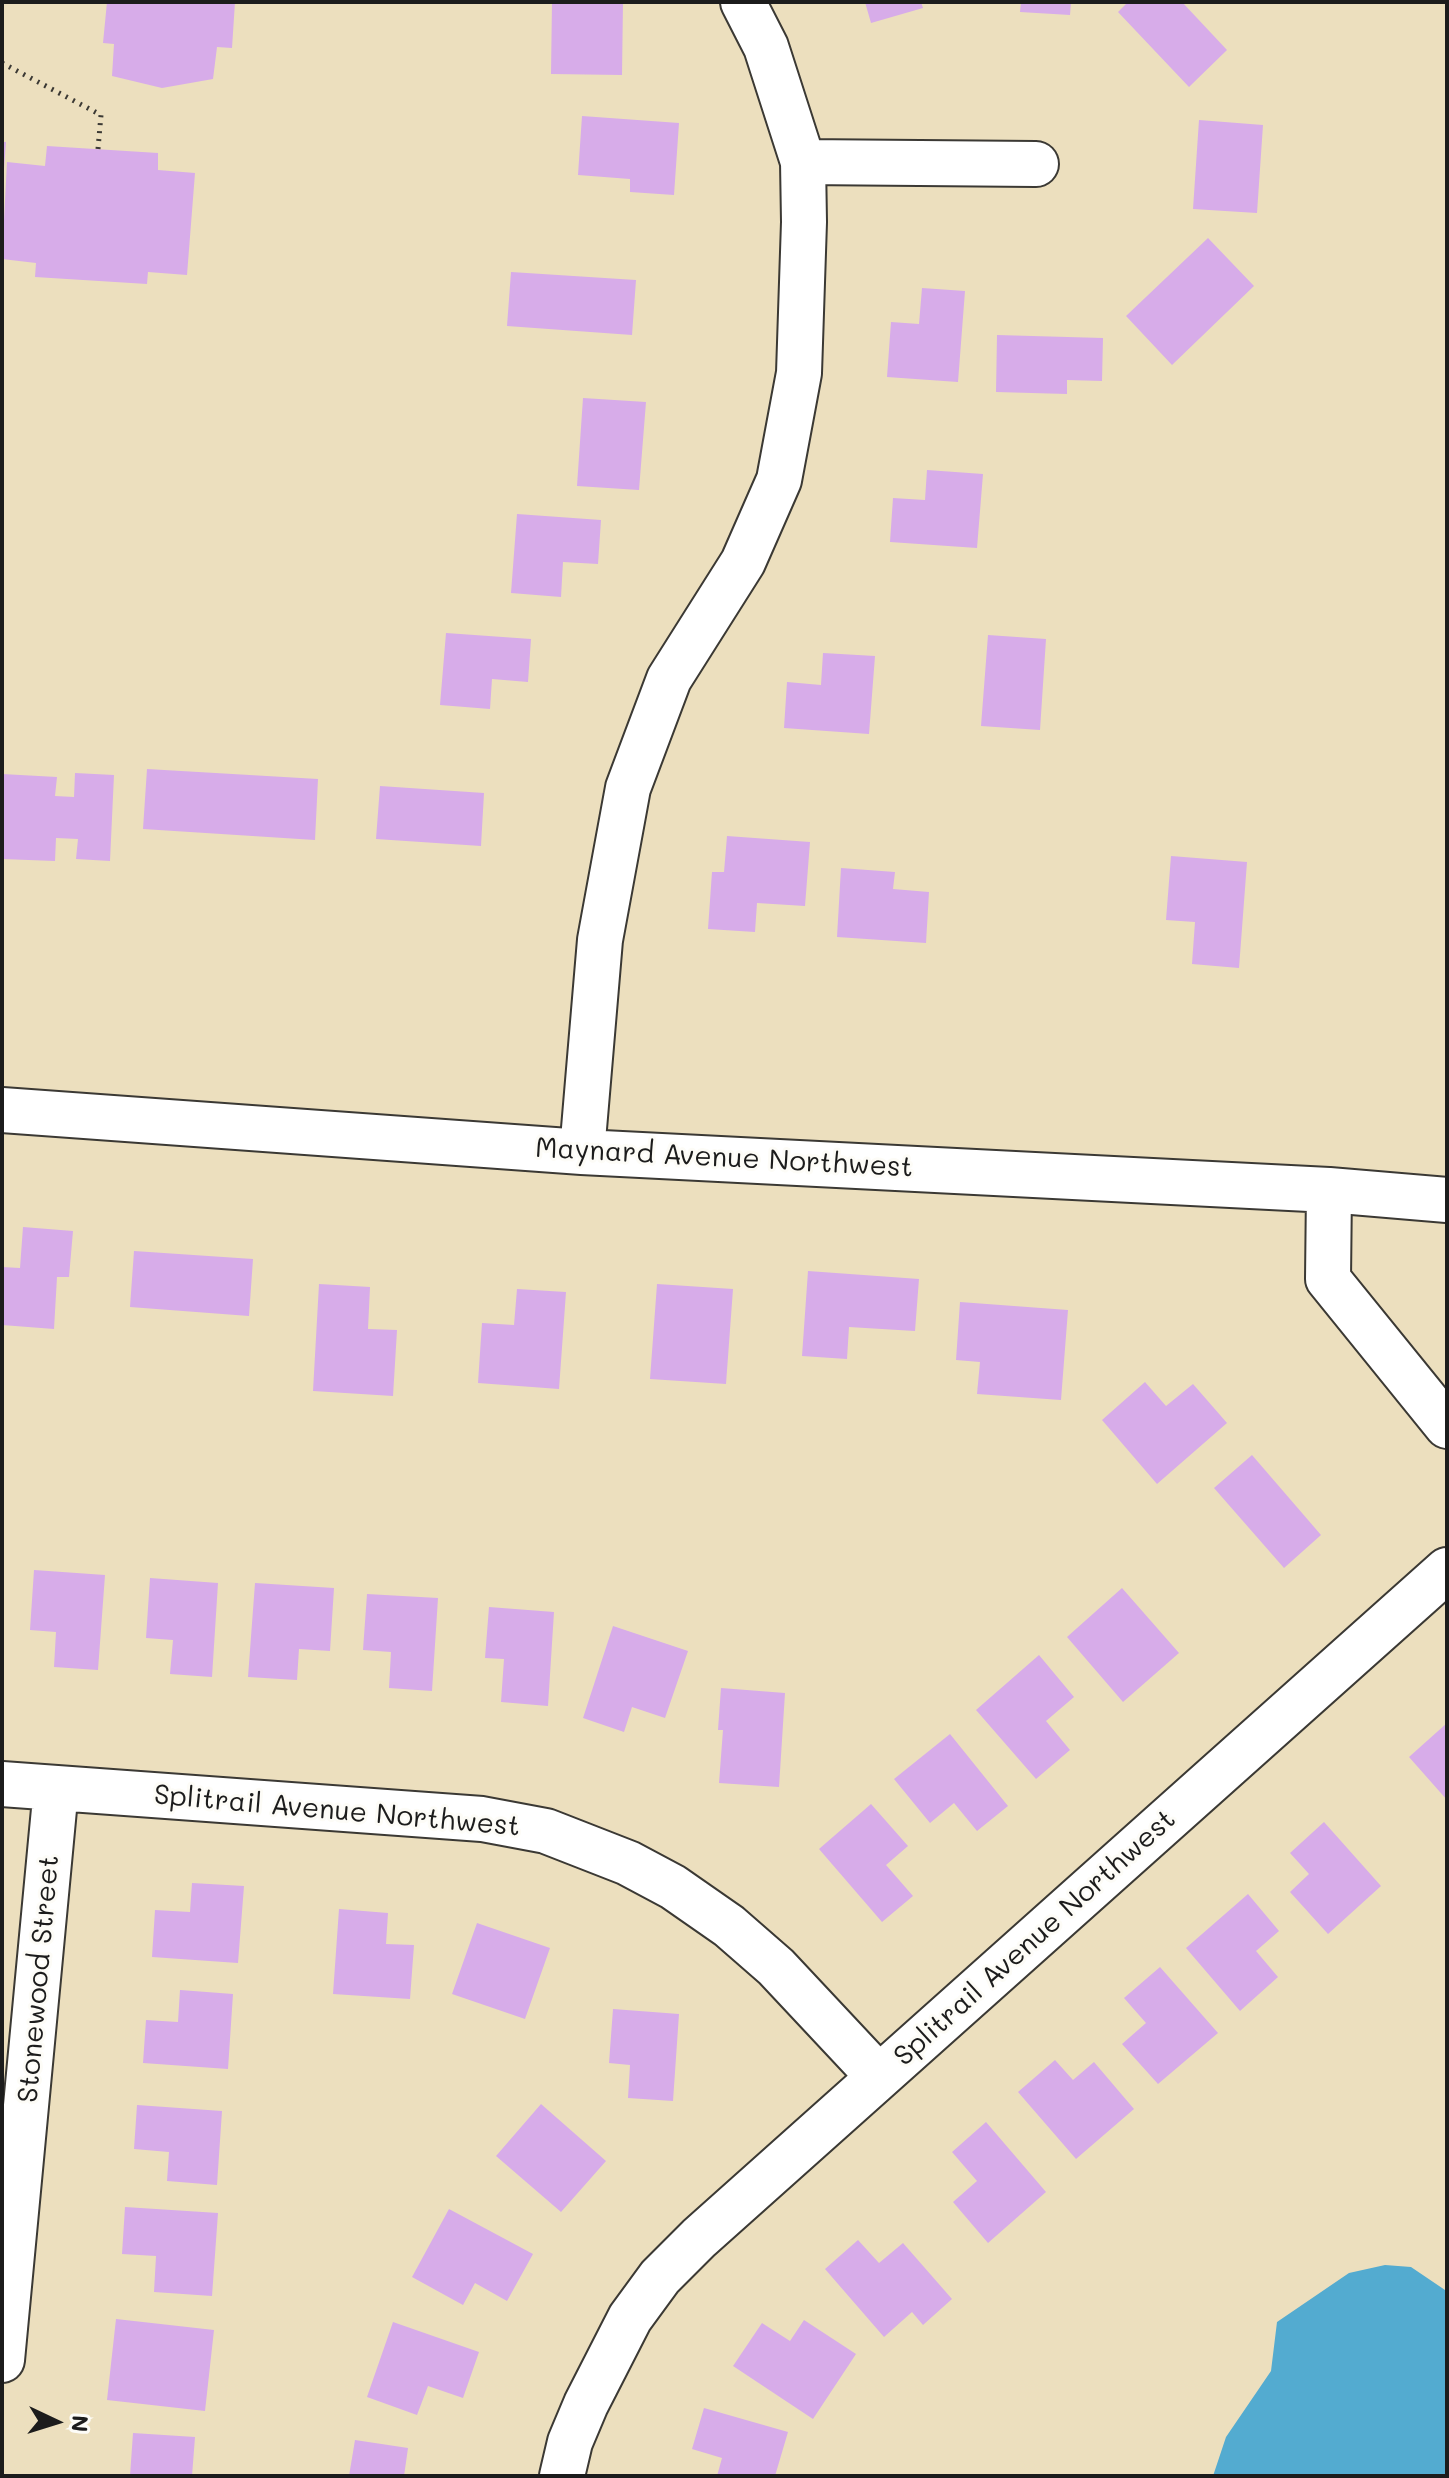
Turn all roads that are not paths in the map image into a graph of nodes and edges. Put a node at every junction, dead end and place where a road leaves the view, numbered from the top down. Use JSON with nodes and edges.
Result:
{"nodes":[{"id":1,"x":743,"y":2,"type":"edge"},
{"id":2,"x":803,"y":162,"type":"junction"},
{"id":3,"x":1036,"y":164,"type":"dead end"},
{"id":4,"x":2,"y":1110,"type":"edge"},
{"id":5,"x":582,"y":1152,"type":"junction"},
{"id":6,"x":1329,"y":1190,"type":"junction"},
{"id":7,"x":1447,"y":1200,"type":"edge"},
{"id":8,"x":1447,"y":1426,"type":"edge"},
{"id":9,"x":1447,"y":1570,"type":"edge"},
{"id":10,"x":2,"y":1784,"type":"edge"},
{"id":11,"x":56,"y":1788,"type":"junction"},
{"id":12,"x":879,"y":2077,"type":"junction"},
{"id":13,"x":2,"y":2360,"type":"edge"},
{"id":14,"x":562,"y":2476,"type":"edge"}],
"edges":[{"from":1,"to":2,"type":"street"},
{"from":2,"to":3,"type":"street"},
{"from":2,"to":5,"type":"street"},
{"from":4,"to":5,"type":"street","name":"Maynard Avenue Northwest"},
{"from":5,"to":6,"type":"street","name":"Maynard Avenue Northwest"},
{"from":6,"to":7,"type":"street","name":"Maynard Avenue Northwest"},
{"from":6,"to":8,"type":"street"},
{"from":9,"to":12,"type":"street","name":"Splitrail Avenue Northwest"},
{"from":10,"to":11,"type":"street","name":"Splitrail Avenue Northwest"},
{"from":11,"to":12,"type":"street","name":"Splitrail Avenue Northwest"},
{"from":11,"to":13,"type":"street","name":"Stonewood Street"},
{"from":12,"to":14,"type":"street"}]}
